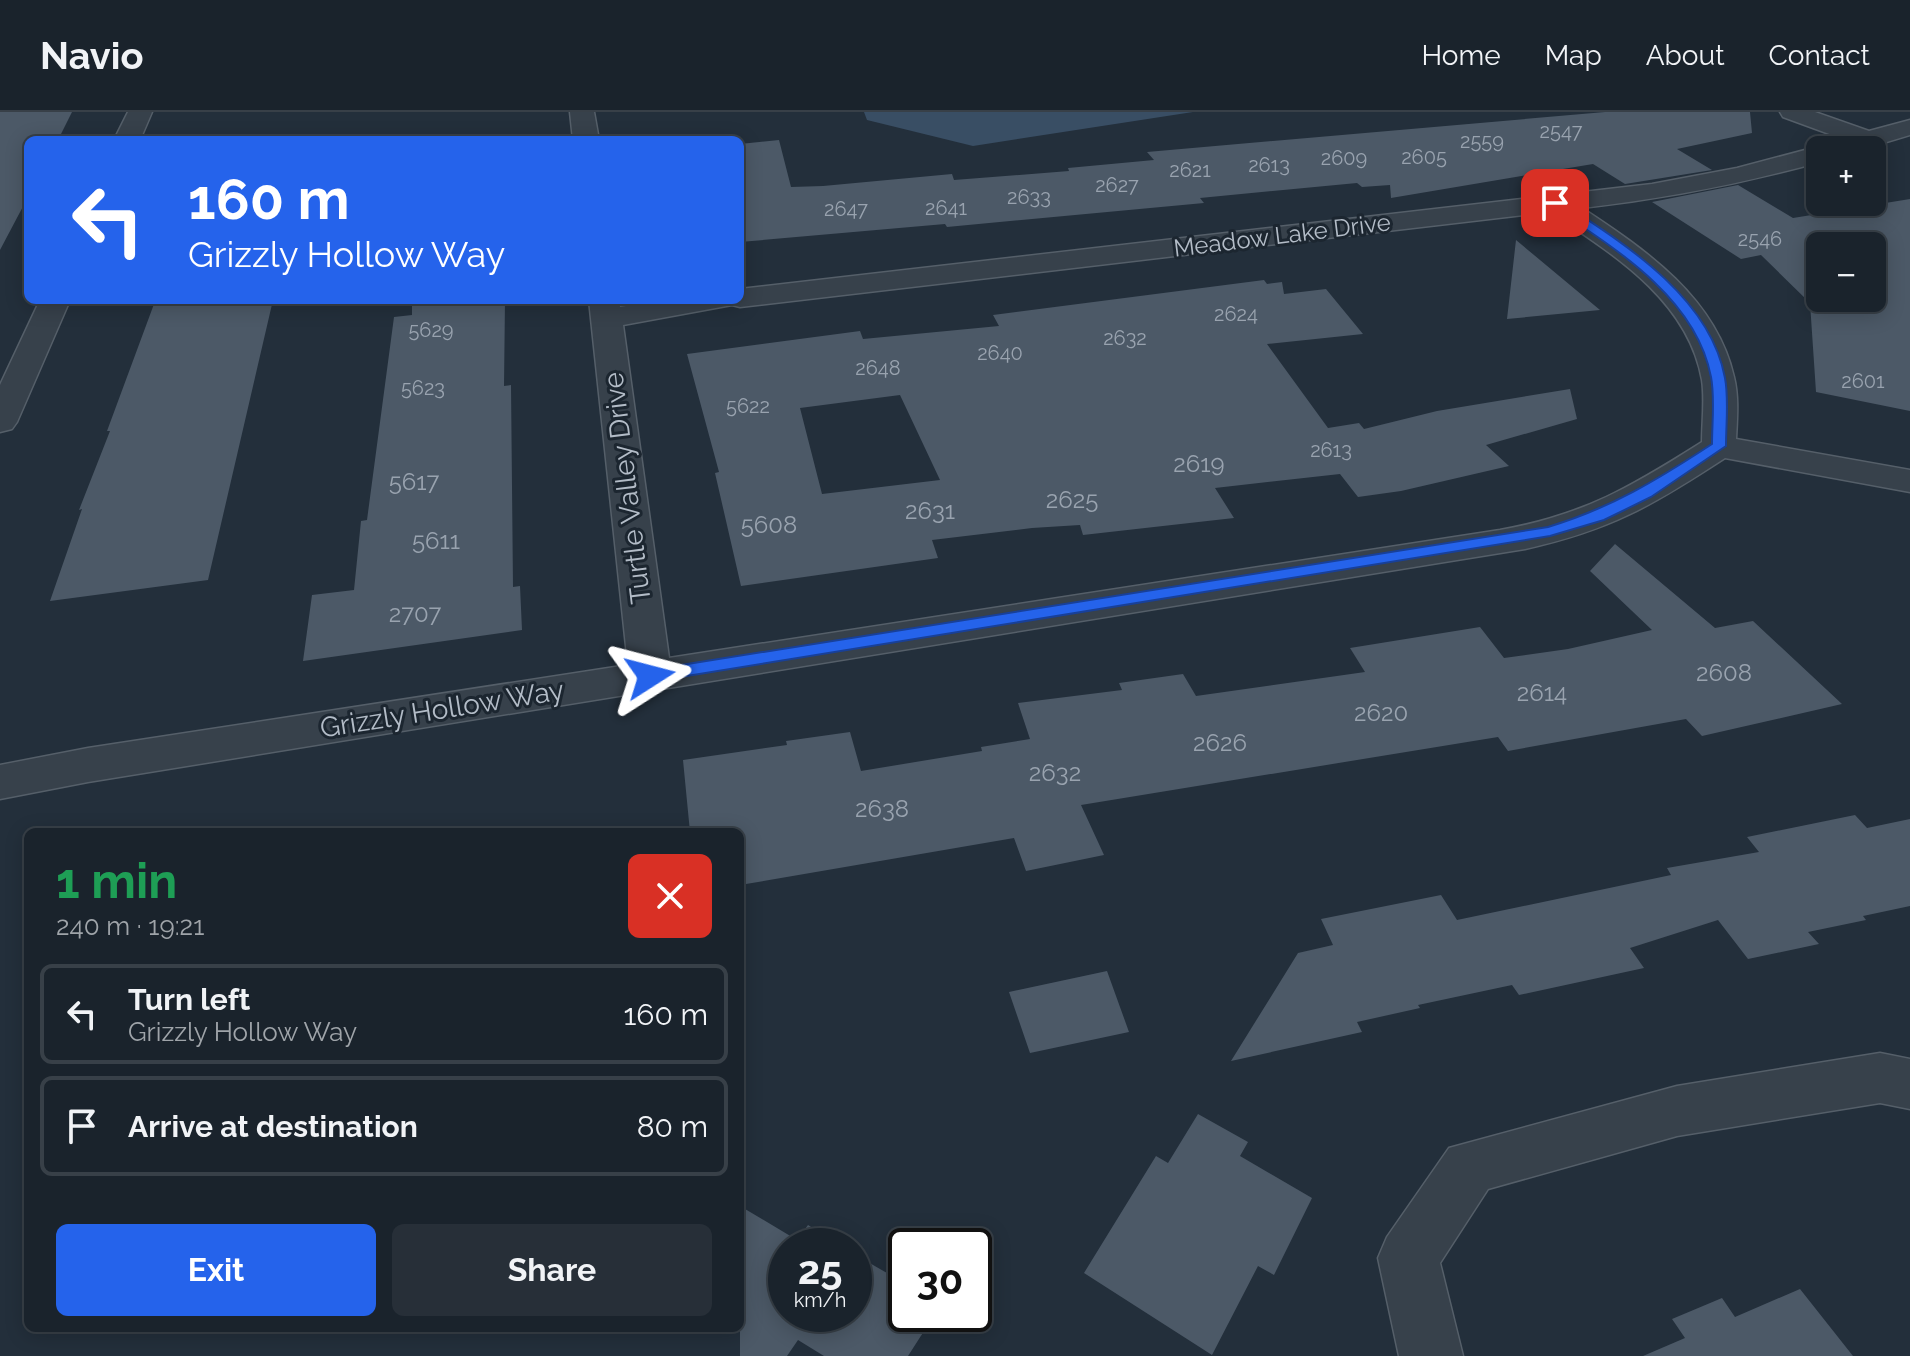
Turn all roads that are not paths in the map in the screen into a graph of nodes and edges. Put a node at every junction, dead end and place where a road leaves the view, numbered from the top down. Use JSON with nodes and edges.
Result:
{"nodes":[{"id":1,"x":140,"y":112,"type":"edge"},
{"id":2,"x":582,"y":112,"type":"edge"},
{"id":3,"x":1792,"y":112,"type":"edge"},
{"id":4,"x":1910,"y":127,"type":"edge"},
{"id":5,"x":129,"y":136,"type":"edge"},
{"id":6,"x":585,"y":136,"type":"edge"},
{"id":7,"x":1858,"y":136,"type":"edge"},
{"id":8,"x":1882,"y":136,"type":"edge"},
{"id":9,"x":1806,"y":158,"type":"edge"},
{"id":10,"x":1555,"y":203,"type":"junction"},
{"id":11,"x":744,"y":298,"type":"edge"},
{"id":12,"x":53,"y":304,"type":"edge"},
{"id":13,"x":669,"y":304,"type":"edge"},
{"id":14,"x":605,"y":309,"type":"edge"},
{"id":15,"x":0,"y":422,"type":"edge"},
{"id":16,"x":1719,"y":446,"type":"junction"},
{"id":17,"x":1910,"y":481,"type":"edge"},
{"id":18,"x":650,"y":676,"type":"junction"},
{"id":19,"x":0,"y":782,"type":"edge"},
{"id":20,"x":1910,"y":1084,"type":"edge"},
{"id":21,"x":1431,"y":1356,"type":"edge"}],
"edges":[{"from":1,"to":5,"type":"street"},
{"from":2,"to":6,"type":"street"},
{"from":3,"to":7,"type":"street"},
{"from":4,"to":8,"type":"street"},
{"from":9,"to":10,"type":"street","name":"Meadow Lake Drive"},
{"from":10,"to":11,"type":"street","name":"Meadow Lake Drive"},
{"from":10,"to":16,"type":"street"},
{"from":12,"to":15,"type":"street"},
{"from":13,"to":14,"type":"street"},
{"from":14,"to":18,"type":"street","name":"Turtle Valley Drive"},
{"from":16,"to":17,"type":"street"},
{"from":16,"to":18,"type":"street","name":"Grizzly Hollow Way"},
{"from":18,"to":19,"type":"street","name":"Grizzly Hollow Way"},
{"from":20,"to":21,"type":"street"}]}
